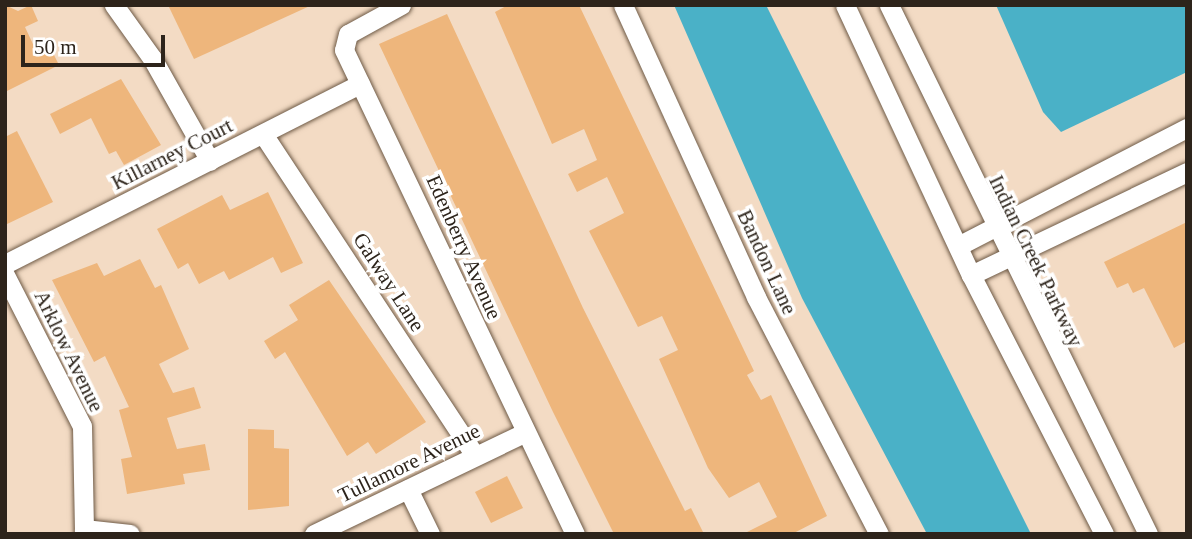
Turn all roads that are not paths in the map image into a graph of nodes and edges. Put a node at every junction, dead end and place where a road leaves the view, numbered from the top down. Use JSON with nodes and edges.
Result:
{"nodes":[{"id":1,"x":114,"y":5,"type":"edge"},
{"id":2,"x":401,"y":5,"type":"edge"},
{"id":3,"x":623,"y":5,"type":"edge"},
{"id":4,"x":845,"y":5,"type":"edge"},
{"id":5,"x":888,"y":5,"type":"edge"},
{"id":6,"x":360,"y":84,"type":"junction"},
{"id":7,"x":1187,"y":128,"type":"edge"},
{"id":8,"x":262,"y":134,"type":"junction"},
{"id":9,"x":210,"y":160,"type":"junction"},
{"id":10,"x":1187,"y":172,"type":"edge"},
{"id":11,"x":994,"y":229,"type":"junction"},
{"id":12,"x":958,"y":246,"type":"junction"},
{"id":13,"x":1008,"y":257,"type":"junction"},
{"id":14,"x":5,"y":264,"type":"edge"},
{"id":15,"x":5,"y":275,"type":"edge"},
{"id":16,"x":971,"y":275,"type":"junction"},
{"id":17,"x":524,"y":433,"type":"junction"},
{"id":18,"x":475,"y":455,"type":"junction"},
{"id":19,"x":408,"y":489,"type":"junction"},
{"id":20,"x":84,"y":531,"type":"edge"},
{"id":21,"x":877,"y":533,"type":"edge"},
{"id":22,"x":130,"y":534,"type":"edge"},
{"id":23,"x":314,"y":534,"type":"edge"},
{"id":24,"x":430,"y":534,"type":"edge"},
{"id":25,"x":575,"y":534,"type":"edge"},
{"id":26,"x":1104,"y":534,"type":"edge"},
{"id":27,"x":1148,"y":534,"type":"edge"}],
"edges":[{"from":1,"to":9,"type":"street"},
{"from":2,"to":6,"type":"street","name":"Edenberry Avenue"},
{"from":3,"to":21,"type":"street","name":"Bandon Lane"},
{"from":4,"to":12,"type":"street"},
{"from":5,"to":11,"type":"street","name":"Indian Creek Parkway"},
{"from":6,"to":8,"type":"street","name":"Killarney Court"},
{"from":6,"to":17,"type":"street","name":"Edenberry Avenue"},
{"from":7,"to":11,"type":"street"},
{"from":8,"to":9,"type":"street","name":"Killarney Court"},
{"from":8,"to":18,"type":"street","name":"Galway Lane"},
{"from":9,"to":14,"type":"street","name":"Killarney Court"},
{"from":10,"to":13,"type":"street"},
{"from":11,"to":12,"type":"street"},
{"from":11,"to":13,"type":"street","name":"Indian Creek Parkway"},
{"from":12,"to":16,"type":"street"},
{"from":13,"to":16,"type":"street"},
{"from":13,"to":27,"type":"street","name":"Indian Creek Parkway"},
{"from":15,"to":20,"type":"street","name":"Arklow Avenue"},
{"from":16,"to":26,"type":"street"},
{"from":17,"to":18,"type":"street","name":"Tullamore Avenue"},
{"from":17,"to":25,"type":"street","name":"Edenberry Avenue"},
{"from":18,"to":19,"type":"street","name":"Tullamore Avenue"},
{"from":19,"to":23,"type":"street","name":"Tullamore Avenue"},
{"from":19,"to":24,"type":"street"},
{"from":20,"to":22,"type":"street"}]}
